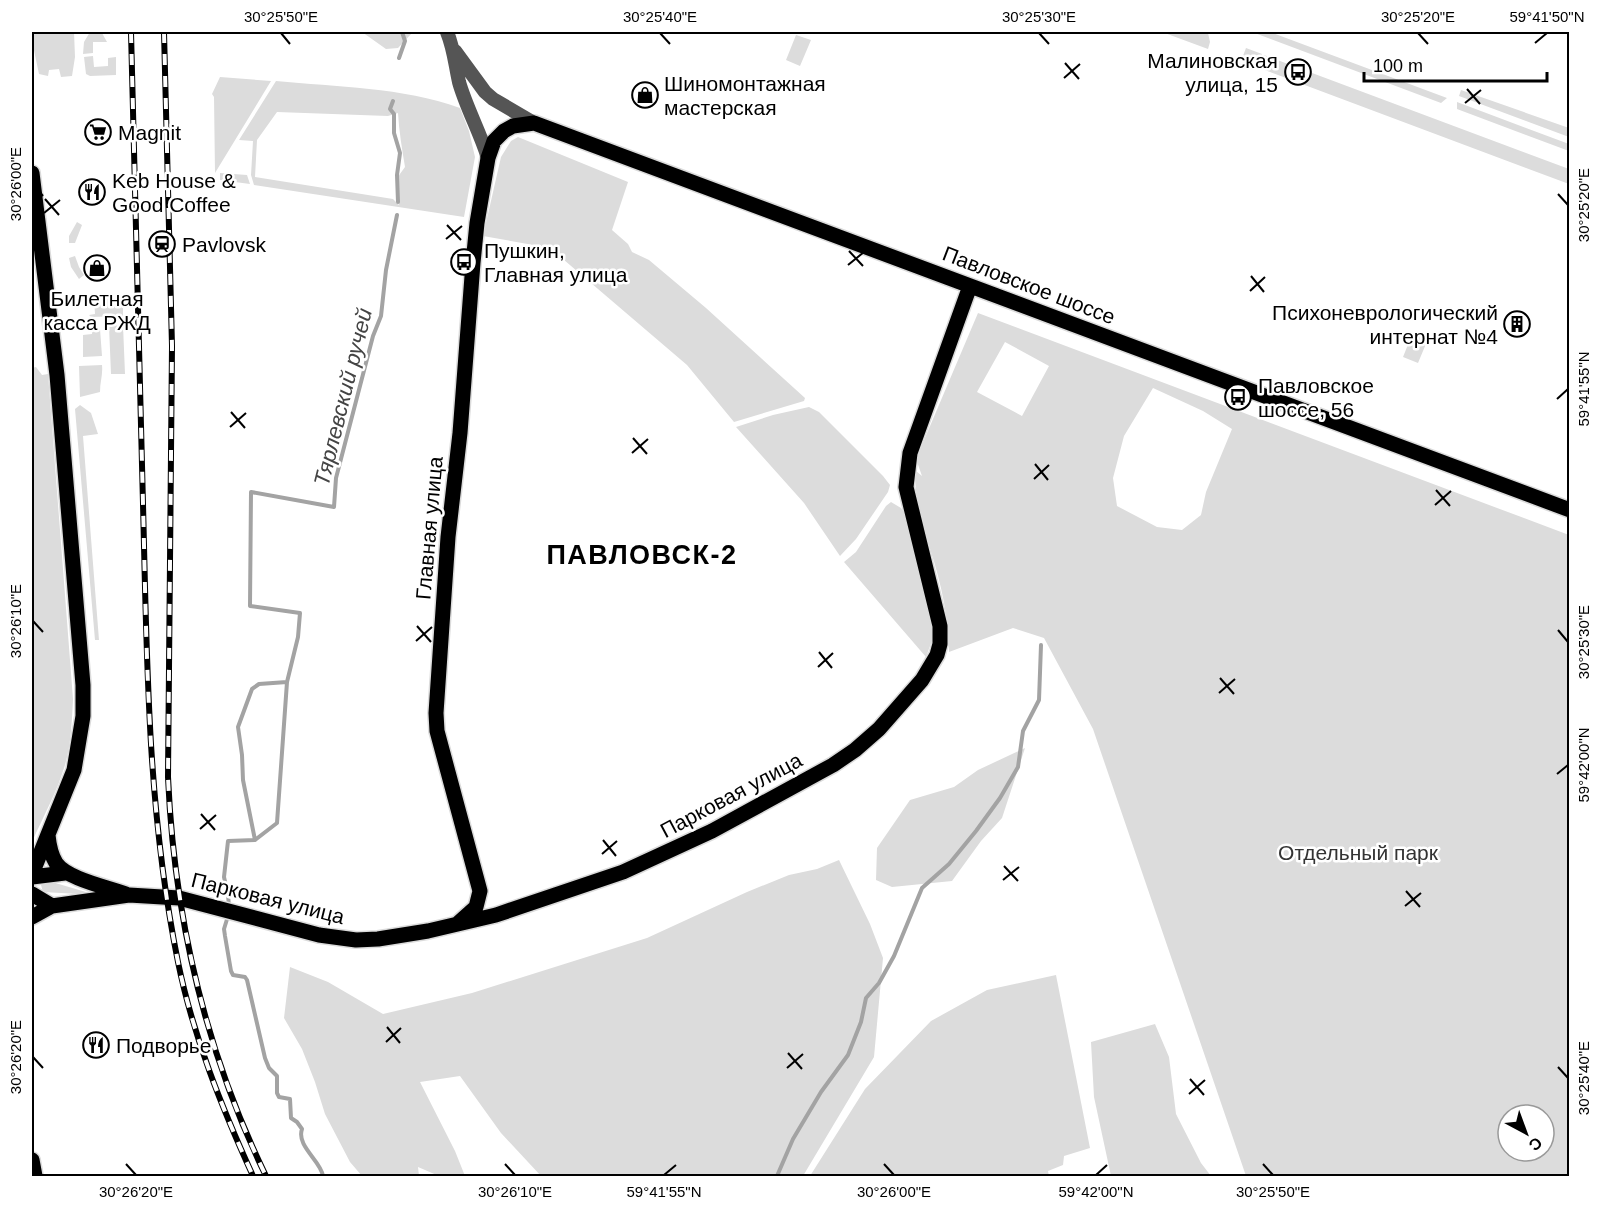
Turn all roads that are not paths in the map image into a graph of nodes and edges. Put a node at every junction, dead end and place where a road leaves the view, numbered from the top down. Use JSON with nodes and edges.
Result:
{"nodes":[{"id":1,"x":447,"y":32,"type":"edge"},
{"id":2,"x":454,"y":49,"type":"junction"},
{"id":3,"x":534,"y":123,"type":"junction"},
{"id":4,"x":488,"y":158,"type":"junction"},
{"id":5,"x":32,"y":173,"type":"edge"},
{"id":6,"x":970,"y":286,"type":"junction"},
{"id":7,"x":1569,"y":510,"type":"edge"},
{"id":8,"x":48,"y":835,"type":"junction"},
{"id":9,"x":66,"y":873,"type":"junction"},
{"id":10,"x":32,"y":876,"type":"edge"},
{"id":11,"x":480,"y":891,"type":"junction"},
{"id":12,"x":32,"y":894,"type":"edge"},
{"id":13,"x":129,"y":895,"type":"junction"},
{"id":14,"x":52,"y":906,"type":"junction"},
{"id":15,"x":496,"y":915,"type":"junction"},
{"id":16,"x":32,"y":917,"type":"edge"},
{"id":17,"x":457,"y":924,"type":"junction"},
{"id":18,"x":32,"y":1161,"type":"edge"},
{"id":19,"x":35,"y":1176,"type":"edge"}],
"edges":[{"from":1,"to":2,"type":"street"},
{"from":2,"to":3,"type":"street"},
{"from":2,"to":4,"type":"street"},
{"from":3,"to":4,"type":"main road"},
{"from":3,"to":6,"type":"main road","name":"Павловское шоссе"},
{"from":4,"to":11,"type":"main road","name":"Главная улица"},
{"from":5,"to":8,"type":"main road"},
{"from":6,"to":7,"type":"main road","name":"Павловское шоссе"},
{"from":6,"to":15,"type":"main road","name":"Парковая улица"},
{"from":8,"to":9,"type":"main road"},
{"from":8,"to":10,"type":"main road"},
{"from":9,"to":10,"type":"main road"},
{"from":9,"to":13,"type":"main road","name":"Парковая улица"},
{"from":11,"to":15,"type":"main road","name":"Главная улица"},
{"from":11,"to":17,"type":"main road"},
{"from":12,"to":14,"type":"main road"},
{"from":13,"to":14,"type":"main road","name":"Парковая улица"},
{"from":13,"to":17,"type":"main road","name":"Парковая улица"},
{"from":14,"to":16,"type":"main road"},
{"from":15,"to":17,"type":"main road","name":"Парковая улица"},
{"from":18,"to":19,"type":"main road"}]}
